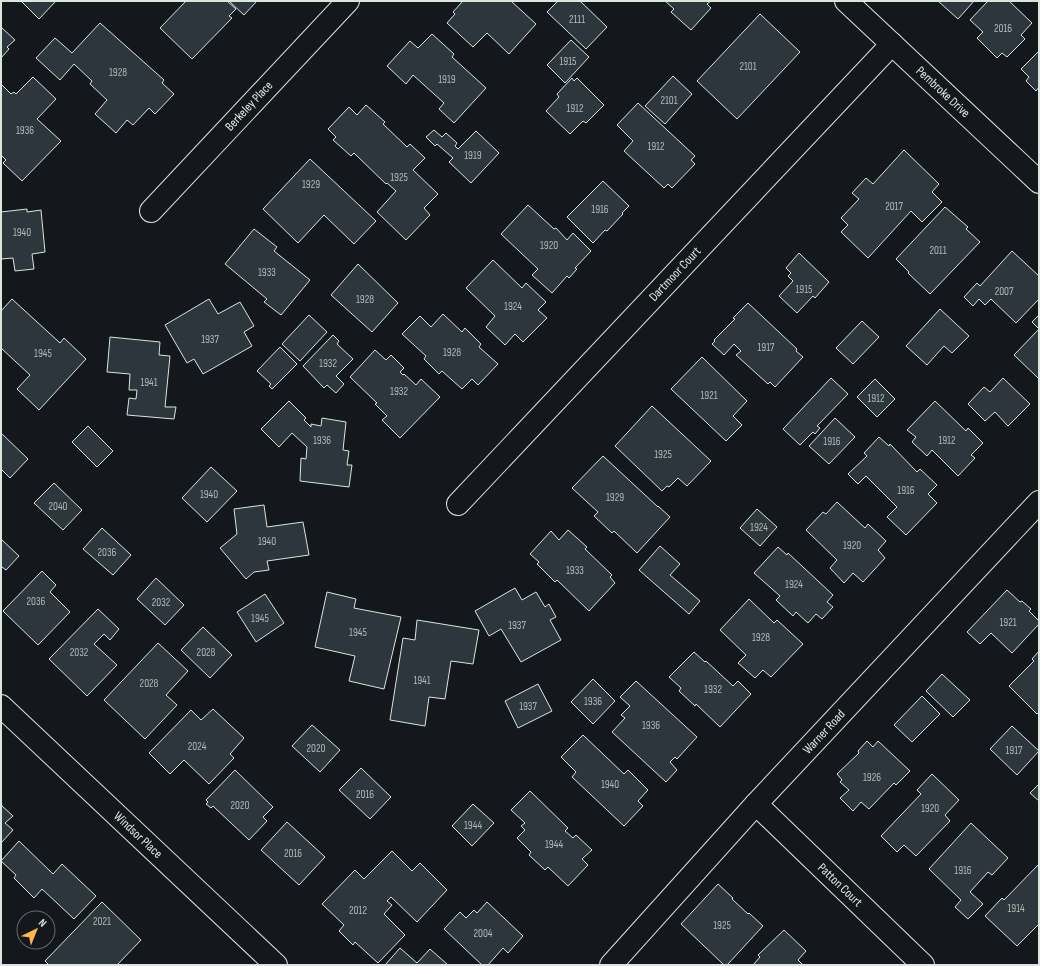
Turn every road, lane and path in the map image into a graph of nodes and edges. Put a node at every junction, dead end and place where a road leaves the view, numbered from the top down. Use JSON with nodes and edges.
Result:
{"nodes":[{"id":1,"x":348,"y":1,"type":"edge"},
{"id":2,"x":846,"y":1,"type":"edge"},
{"id":3,"x":892,"y":44,"type":"junction"},
{"id":4,"x":1039,"y":182,"type":"edge"},
{"id":5,"x":151,"y":211,"type":"dead end"},
{"id":6,"x":458,"y":504,"type":"dead end"},
{"id":7,"x":1036,"y":512,"type":"edge"},
{"id":8,"x":1,"y":706,"type":"edge"},
{"id":9,"x":756,"y":804,"type":"junction"},
{"id":10,"x":276,"y":965,"type":"edge"},
{"id":11,"x":611,"y":965,"type":"edge"},
{"id":12,"x":923,"y":965,"type":"edge"}],
"edges":[{"from":1,"to":5,"type":"street","name":"Berkeley Place"},
{"from":2,"to":3,"type":"street","name":"Pembroke Drive"},
{"from":3,"to":4,"type":"street","name":"Pembroke Drive"},
{"from":3,"to":6,"type":"street","name":"Dartmoor Court"},
{"from":7,"to":9,"type":"street","name":"Warner Road"},
{"from":8,"to":10,"type":"street","name":"Windsor Place"},
{"from":9,"to":11,"type":"street","name":"Warner Road"},
{"from":9,"to":12,"type":"street","name":"Patton Court"}]}
